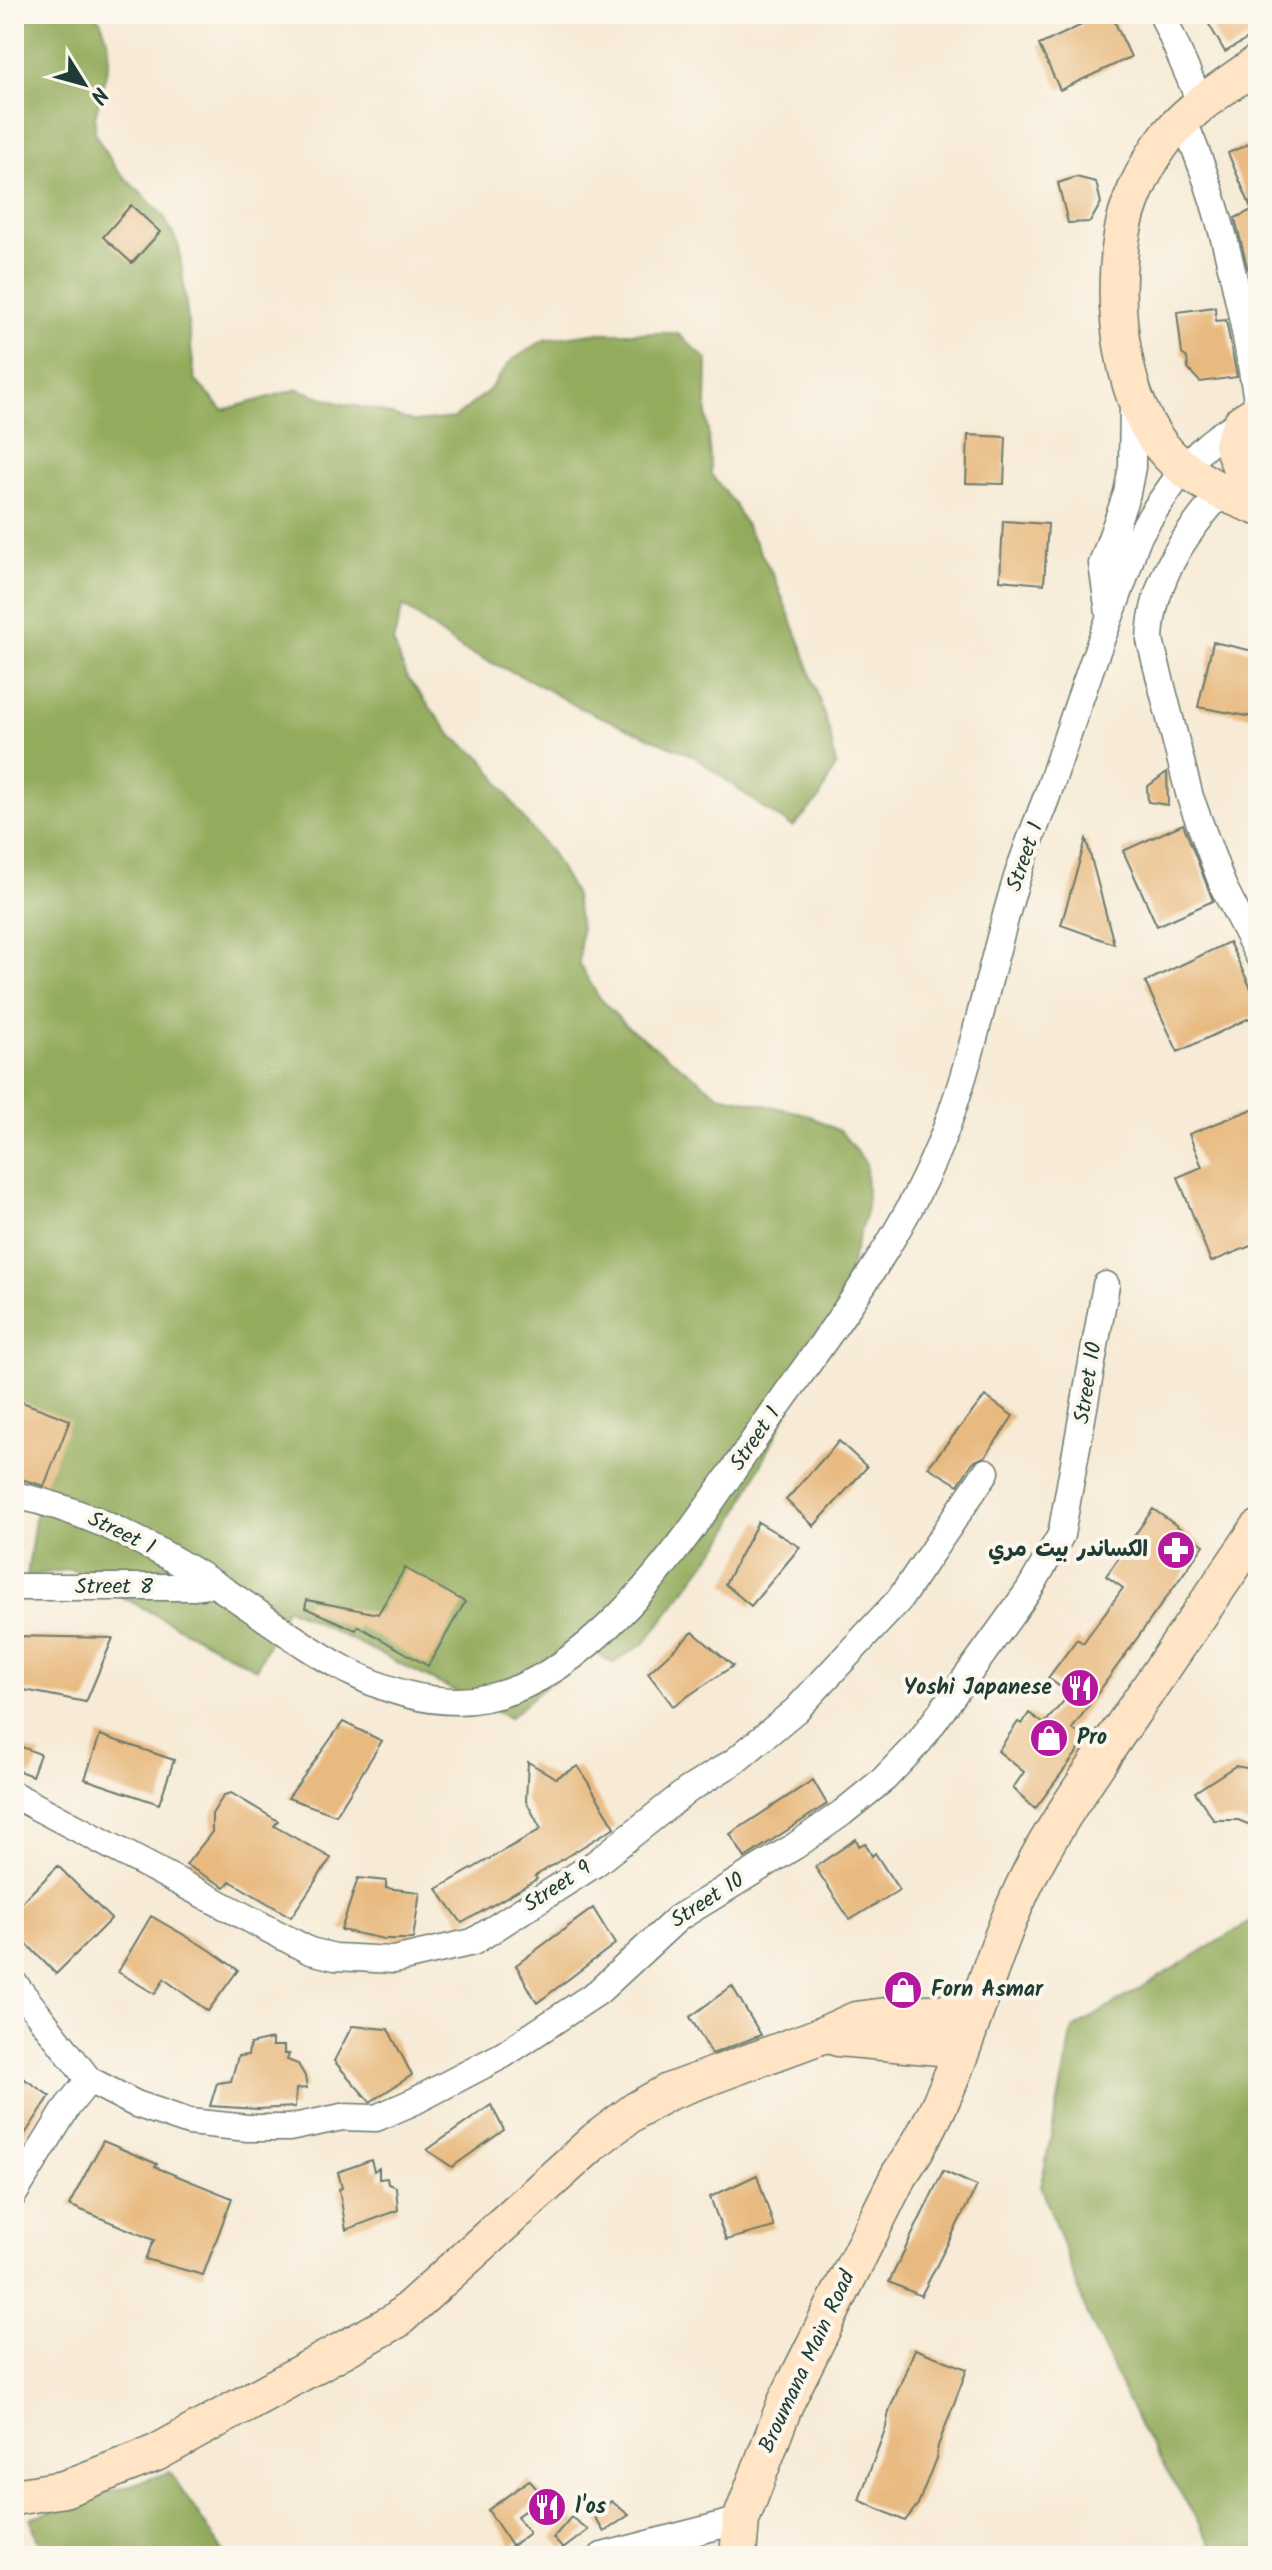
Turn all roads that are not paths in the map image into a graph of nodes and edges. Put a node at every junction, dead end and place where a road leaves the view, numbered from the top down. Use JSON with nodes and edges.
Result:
{"nodes":[{"id":1,"x":1162,"y":14,"type":"edge"},
{"id":2,"x":1258,"y":63,"type":"edge"},
{"id":3,"x":1192,"y":112,"type":"junction"},
{"id":4,"x":1132,"y":388,"type":"junction"},
{"id":5,"x":1253,"y":413,"type":"edge"},
{"id":6,"x":1183,"y":467,"type":"junction"},
{"id":7,"x":1241,"y":484,"type":"edge"},
{"id":8,"x":1258,"y":507,"type":"edge"},
{"id":9,"x":1109,"y":613,"type":"junction"},
{"id":10,"x":1258,"y":955,"type":"edge"},
{"id":11,"x":1106,"y":1285,"type":"dead end"},
{"id":12,"x":986,"y":1472,"type":"dead end"},
{"id":13,"x":14,"y":1495,"type":"edge"},
{"id":14,"x":1258,"y":1529,"type":"edge"},
{"id":15,"x":215,"y":1584,"type":"junction"},
{"id":16,"x":14,"y":1587,"type":"edge"},
{"id":17,"x":14,"y":1795,"type":"edge"},
{"id":18,"x":14,"y":1983,"type":"edge"},
{"id":19,"x":958,"y":2030,"type":"junction"},
{"id":20,"x":89,"y":2080,"type":"junction"},
{"id":21,"x":14,"y":2194,"type":"edge"},
{"id":22,"x":14,"y":2497,"type":"edge"},
{"id":23,"x":741,"y":2520,"type":"junction"},
{"id":24,"x":602,"y":2556,"type":"edge"},
{"id":25,"x":738,"y":2556,"type":"edge"}],
"edges":[{"from":1,"to":3,"type":"street"},
{"from":2,"to":3,"type":"main road"},
{"from":3,"to":4,"type":"main road"},
{"from":3,"to":5,"type":"street"},
{"from":4,"to":6,"type":"main road"},
{"from":4,"to":9,"type":"street"},
{"from":5,"to":6,"type":"street","name":"Street 1"},
{"from":5,"to":7,"type":"main road"},
{"from":6,"to":7,"type":"main road"},
{"from":6,"to":9,"type":"street","name":"Street 1"},
{"from":7,"to":8,"type":"main road"},
{"from":7,"to":10,"type":"street"},
{"from":9,"to":15,"type":"street","name":"Street 1"},
{"from":11,"to":20,"type":"street","name":"Street 10"},
{"from":12,"to":17,"type":"street","name":"Street 9"},
{"from":13,"to":15,"type":"street","name":"Street 1"},
{"from":14,"to":19,"type":"main road","name":"Broumana Main Road"},
{"from":15,"to":16,"type":"street","name":"Street 8"},
{"from":18,"to":20,"type":"street","name":"Street 10"},
{"from":19,"to":22,"type":"main road"},
{"from":19,"to":23,"type":"main road","name":"Broumana Main Road"},
{"from":20,"to":21,"type":"street"},
{"from":23,"to":24,"type":"street"},
{"from":23,"to":25,"type":"main road","name":"Broumana Main Road"}]}
